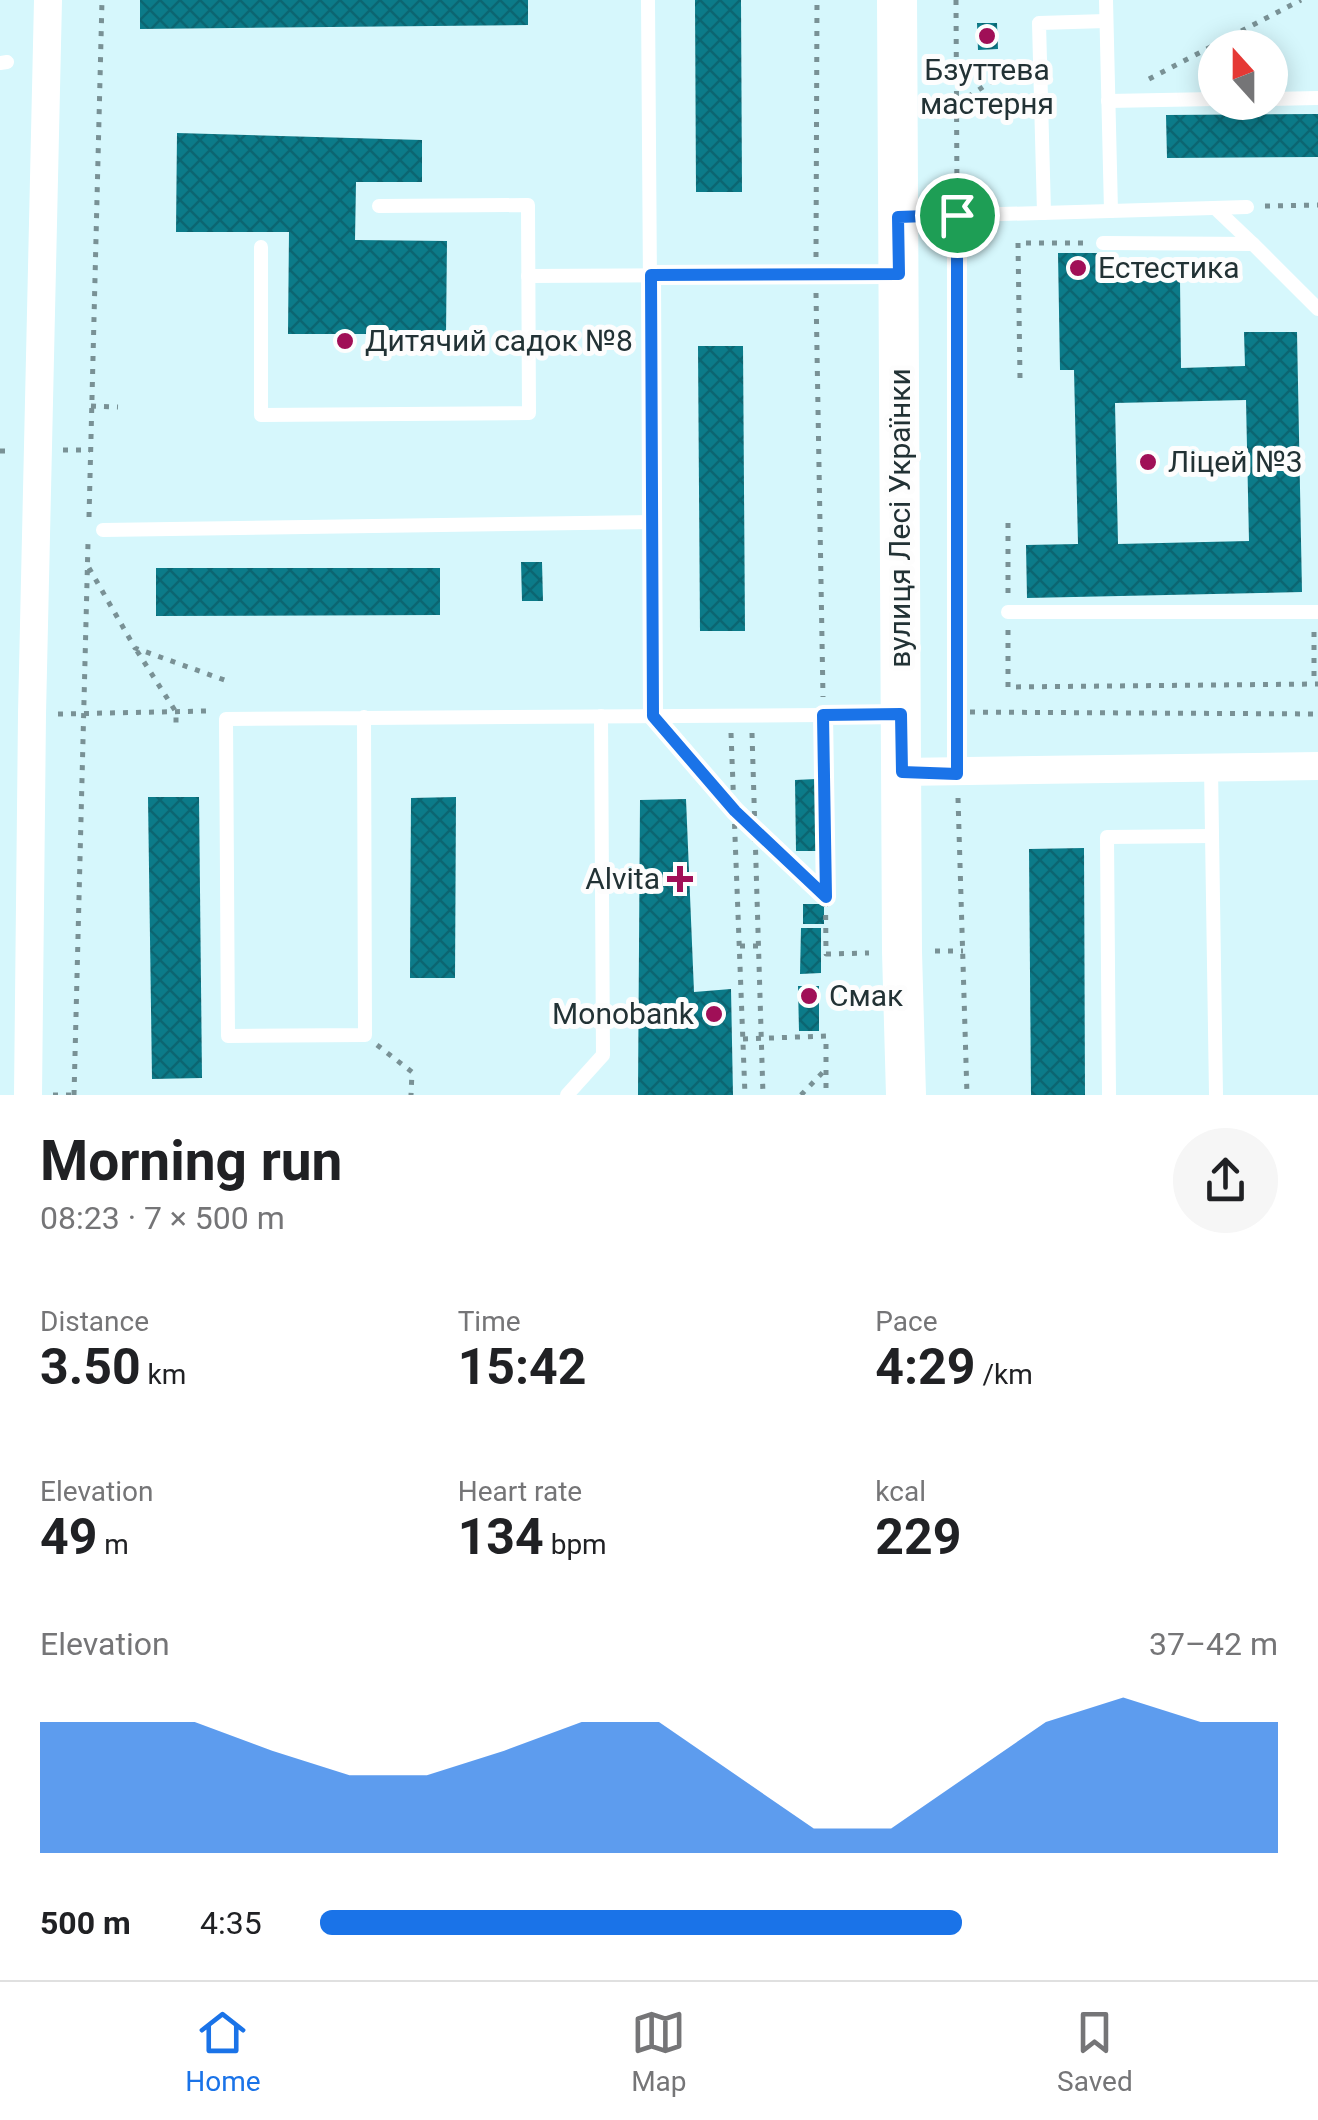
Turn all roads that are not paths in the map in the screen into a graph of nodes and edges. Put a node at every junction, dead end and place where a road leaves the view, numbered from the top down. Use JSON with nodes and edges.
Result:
{"nodes":[{"id":1,"x":48,"y":0,"type":"edge"},
{"id":2,"x":648,"y":0,"type":"edge"},
{"id":3,"x":897,"y":0,"type":"edge"},
{"id":4,"x":1106,"y":0,"type":"edge"},
{"id":5,"x":1106,"y":22,"type":"junction"},
{"id":6,"x":1318,"y":98,"type":"edge"},
{"id":7,"x":1288,"y":99,"type":"edge"},
{"id":8,"x":1108,"y":100,"type":"junction"},
{"id":9,"x":1198,"y":100,"type":"edge"},
{"id":10,"x":379,"y":206,"type":"dead end"},
{"id":11,"x":1248,"y":207,"type":"road end"},
{"id":12,"x":1216,"y":208,"type":"junction"},
{"id":13,"x":1111,"y":211,"type":"junction"},
{"id":14,"x":1044,"y":213,"type":"junction"},
{"id":15,"x":898,"y":217,"type":"junction"},
{"id":16,"x":1103,"y":243,"type":"road end"},
{"id":17,"x":1252,"y":244,"type":"junction"},
{"id":18,"x":261,"y":247,"type":"dead end"},
{"id":19,"x":899,"y":274,"type":"junction"},
{"id":20,"x":651,"y":275,"type":"junction"},
{"id":21,"x":528,"y":276,"type":"junction"},
{"id":22,"x":1318,"y":309,"type":"edge"},
{"id":23,"x":654,"y":522,"type":"junction"},
{"id":24,"x":103,"y":530,"type":"dead end"},
{"id":25,"x":1008,"y":612,"type":"road end"},
{"id":26,"x":1316,"y":612,"type":"edge"},
{"id":27,"x":901,"y":714,"type":"junction"},
{"id":28,"x":601,"y":716,"type":"junction"},
{"id":29,"x":653,"y":716,"type":"junction"},
{"id":30,"x":364,"y":718,"type":"junction"},
{"id":31,"x":1318,"y":766,"type":"edge"},
{"id":32,"x":1211,"y":768,"type":"junction"},
{"id":33,"x":902,"y":772,"type":"junction"},
{"id":34,"x":1212,"y":836,"type":"junction"},
{"id":35,"x":28,"y":1095,"type":"edge"},
{"id":36,"x":566,"y":1095,"type":"edge"},
{"id":37,"x":906,"y":1095,"type":"edge"},
{"id":38,"x":1109,"y":1095,"type":"edge"},
{"id":39,"x":1216,"y":1095,"type":"edge"}],
"edges":[{"from":1,"to":35,"type":"street"},
{"from":2,"to":20,"type":"lane"},
{"from":3,"to":15,"type":"main road","name":"вулиця Лесі Українки"},
{"from":4,"to":5,"type":"lane"},
{"from":5,"to":8,"type":"lane"},
{"from":5,"to":14,"type":"lane"},
{"from":6,"to":7,"type":"lane"},
{"from":8,"to":9,"type":"lane"},
{"from":8,"to":13,"type":"lane"},
{"from":10,"to":21,"type":"lane"},
{"from":11,"to":12,"type":"lane"},
{"from":12,"to":13,"type":"lane"},
{"from":12,"to":17,"type":"lane"},
{"from":13,"to":14,"type":"lane"},
{"from":14,"to":15,"type":"lane"},
{"from":15,"to":19,"type":"main road","name":"вулиця Лесі Українки"},
{"from":16,"to":17,"type":"lane"},
{"from":17,"to":22,"type":"lane"},
{"from":18,"to":21,"type":"lane"},
{"from":19,"to":20,"type":"lane"},
{"from":19,"to":27,"type":"main road","name":"вулиця Лесі Українки"},
{"from":20,"to":21,"type":"lane"},
{"from":20,"to":23,"type":"lane"},
{"from":23,"to":24,"type":"lane"},
{"from":23,"to":29,"type":"lane"},
{"from":25,"to":26,"type":"lane"},
{"from":27,"to":29,"type":"lane"},
{"from":27,"to":33,"type":"main road","name":"вулиця Лесі Українки"},
{"from":28,"to":29,"type":"lane"},
{"from":28,"to":30,"type":"lane"},
{"from":28,"to":36,"type":"lane"},
{"from":30,"to":30,"type":"lane"},
{"from":31,"to":32,"type":"street"},
{"from":32,"to":33,"type":"street"},
{"from":32,"to":34,"type":"lane"},
{"from":33,"to":37,"type":"main road","name":"вулиця Лесі Українки"},
{"from":34,"to":38,"type":"lane"},
{"from":34,"to":39,"type":"lane"}]}
